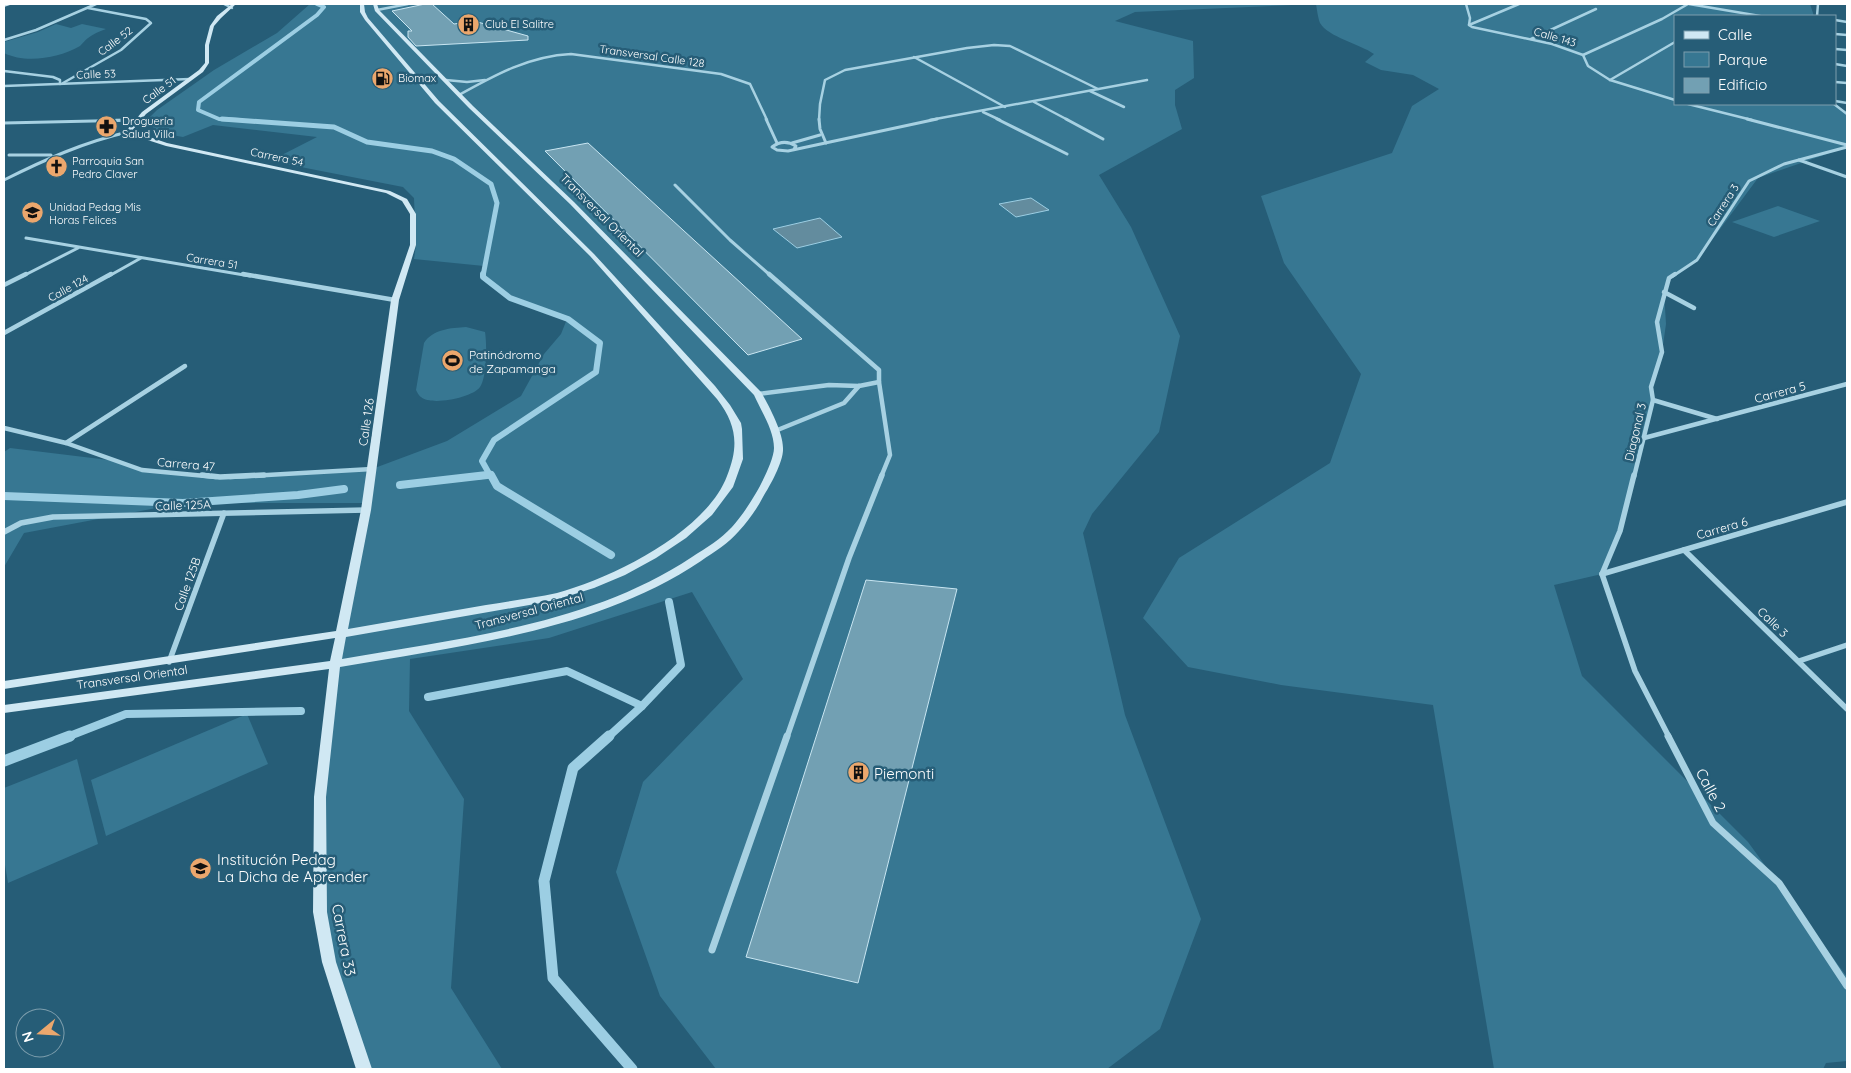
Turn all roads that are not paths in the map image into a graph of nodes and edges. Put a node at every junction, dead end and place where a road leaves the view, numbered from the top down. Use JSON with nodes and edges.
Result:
{"nodes":[{"id":1,"x":11,"y":4,"type":"edge"},
{"id":2,"x":96,"y":4,"type":"edge"},
{"id":3,"x":224,"y":4,"type":"edge"},
{"id":4,"x":362,"y":4,"type":"edge"},
{"id":5,"x":408,"y":4,"type":"edge"},
{"id":6,"x":1466,"y":4,"type":"edge"},
{"id":7,"x":1519,"y":4,"type":"edge"},
{"id":8,"x":1688,"y":4,"type":"edge"},
{"id":9,"x":4,"y":6,"type":"edge"},
{"id":10,"x":233,"y":6,"type":"edge"},
{"id":11,"x":376,"y":7,"type":"edge"},
{"id":12,"x":88,"y":8,"type":"junction"},
{"id":13,"x":1596,"y":9,"type":"dead end"},
{"id":14,"x":1754,"y":15,"type":"edge"},
{"id":15,"x":1469,"y":25,"type":"junction"},
{"id":16,"x":1530,"y":39,"type":"junction"},
{"id":17,"x":4,"y":40,"type":"edge"},
{"id":18,"x":1674,"y":43,"type":"edge"},
{"id":19,"x":1583,"y":55,"type":"junction"},
{"id":20,"x":913,"y":57,"type":"junction"},
{"id":21,"x":4,"y":70,"type":"edge"},
{"id":22,"x":190,"y":79,"type":"junction"},
{"id":23,"x":490,"y":79,"type":"junction"},
{"id":24,"x":446,"y":80,"type":"junction"},
{"id":25,"x":1147,"y":80,"type":"dead end"},
{"id":26,"x":1610,"y":80,"type":"junction"},
{"id":27,"x":60,"y":84,"type":"junction"},
{"id":28,"x":4,"y":86,"type":"edge"},
{"id":29,"x":1098,"y":89,"type":"junction"},
{"id":30,"x":1090,"y":91,"type":"junction"},
{"id":31,"x":459,"y":95,"type":"junction"},
{"id":32,"x":1674,"y":100,"type":"edge"},
{"id":33,"x":1034,"y":102,"type":"junction"},
{"id":34,"x":1836,"y":104,"type":"edge"},
{"id":35,"x":1692,"y":105,"type":"edge"},
{"id":36,"x":1006,"y":107,"type":"junction"},
{"id":37,"x":1124,"y":107,"type":"dead end"},
{"id":38,"x":982,"y":112,"type":"junction"},
{"id":39,"x":1847,"y":114,"type":"edge"},
{"id":40,"x":138,"y":120,"type":"junction"},
{"id":41,"x":4,"y":123,"type":"edge"},
{"id":42,"x":128,"y":132,"type":"junction"},
{"id":43,"x":820,"y":135,"type":"junction"},
{"id":44,"x":1103,"y":138,"type":"dead end"},
{"id":45,"x":777,"y":143,"type":"junction"},
{"id":46,"x":792,"y":143,"type":"junction"},
{"id":47,"x":826,"y":143,"type":"junction"},
{"id":48,"x":1847,"y":146,"type":"edge"},
{"id":49,"x":794,"y":149,"type":"junction"},
{"id":50,"x":1067,"y":154,"type":"dead end"},
{"id":51,"x":9,"y":155,"type":"dead end"},
{"id":52,"x":54,"y":155,"type":"junction"},
{"id":53,"x":1798,"y":160,"type":"junction"},
{"id":54,"x":1847,"y":177,"type":"edge"},
{"id":55,"x":4,"y":180,"type":"edge"},
{"id":56,"x":675,"y":185,"type":"dead end"},
{"id":57,"x":413,"y":214,"type":"joint"},
{"id":58,"x":26,"y":238,"type":"dead end"},
{"id":59,"x":78,"y":248,"type":"junction"},
{"id":60,"x":141,"y":258,"type":"junction"},
{"id":61,"x":4,"y":285,"type":"edge"},
{"id":62,"x":1664,"y":292,"type":"junction"},
{"id":63,"x":395,"y":300,"type":"junction"},
{"id":64,"x":1694,"y":308,"type":"dead end"},
{"id":65,"x":4,"y":333,"type":"edge"},
{"id":66,"x":185,"y":366,"type":"dead end"},
{"id":67,"x":879,"y":382,"type":"junction"},
{"id":68,"x":1847,"y":384,"type":"edge"},
{"id":69,"x":859,"y":386,"type":"junction"},
{"id":70,"x":758,"y":394,"type":"junction"},
{"id":71,"x":1653,"y":400,"type":"junction"},
{"id":72,"x":1717,"y":419,"type":"junction"},
{"id":73,"x":4,"y":428,"type":"edge"},
{"id":74,"x":775,"y":431,"type":"junction"},
{"id":75,"x":1644,"y":438,"type":"junction"},
{"id":76,"x":66,"y":443,"type":"junction"},
{"id":77,"x":372,"y":469,"type":"junction"},
{"id":78,"x":1846,"y":503,"type":"edge"},
{"id":79,"x":366,"y":510,"type":"junction"},
{"id":80,"x":224,"y":513,"type":"junction"},
{"id":81,"x":4,"y":532,"type":"edge"},
{"id":82,"x":1684,"y":550,"type":"junction"},
{"id":83,"x":1602,"y":574,"type":"junction"},
{"id":84,"x":340,"y":634,"type":"junction"},
{"id":85,"x":1847,"y":645,"type":"edge"},
{"id":86,"x":1799,"y":661,"type":"junction"},
{"id":87,"x":168,"y":662,"type":"junction"},
{"id":88,"x":336,"y":664,"type":"junction"},
{"id":89,"x":4,"y":685,"type":"edge"},
{"id":90,"x":4,"y":709,"type":"edge"},
{"id":91,"x":1847,"y":709,"type":"edge"},
{"id":92,"x":712,"y":950,"type":"dead end"},
{"id":93,"x":1847,"y":986,"type":"edge"},
{"id":94,"x":364,"y":1069,"type":"edge"}],
"edges":[{"from":1,"to":9,"type":"main road"},
{"from":2,"to":12,"type":"street"},
{"from":3,"to":10,"type":"street"},
{"from":4,"to":84,"type":"main road","name":"Transversal Oriental"},
{"from":5,"to":11,"type":"street"},
{"from":6,"to":15,"type":"street"},
{"from":7,"to":15,"type":"street"},
{"from":8,"to":14,"type":"street"},
{"from":8,"to":19,"type":"street"},
{"from":10,"to":22,"type":"main road","name":"Calle 51"},
{"from":11,"to":24,"type":"main road","name":"Transversal Oriental"},
{"from":12,"to":17,"type":"street"},
{"from":12,"to":27,"type":"street","name":"Calle 52"},
{"from":13,"to":16,"type":"street"},
{"from":15,"to":16,"type":"street","name":"Calle 143"},
{"from":16,"to":19,"type":"street","name":"Calle 143"},
{"from":18,"to":26,"type":"street"},
{"from":19,"to":26,"type":"street","name":"Calle 143"},
{"from":20,"to":29,"type":"street"},
{"from":20,"to":36,"type":"street"},
{"from":20,"to":43,"type":"street"},
{"from":21,"to":27,"type":"street"},
{"from":22,"to":27,"type":"street","name":"Calle 53"},
{"from":22,"to":40,"type":"main road","name":"Calle 51"},
{"from":23,"to":24,"type":"street","name":"Transversal Calle 128"},
{"from":23,"to":31,"type":"street","name":"Transversal Calle 128"},
{"from":23,"to":45,"type":"street","name":"Transversal Calle 128"},
{"from":24,"to":31,"type":"main road","name":"Transversal Oriental"},
{"from":25,"to":29,"type":"street"},
{"from":26,"to":32,"type":"street","name":"Calle 143"},
{"from":27,"to":28,"type":"street","name":"Calle 53"},
{"from":29,"to":30,"type":"street"},
{"from":30,"to":33,"type":"street"},
{"from":30,"to":37,"type":"street"},
{"from":31,"to":70,"type":"main road","name":"Transversal Oriental"},
{"from":33,"to":36,"type":"street"},
{"from":33,"to":44,"type":"street"},
{"from":34,"to":39,"type":"street"},
{"from":35,"to":48,"type":"street"},
{"from":36,"to":38,"type":"street"},
{"from":38,"to":47,"type":"street"},
{"from":38,"to":50,"type":"street"},
{"from":40,"to":41,"type":"street"},
{"from":40,"to":42,"type":"main road","name":"Calle 51"},
{"from":42,"to":52,"type":"street"},
{"from":42,"to":57,"type":"main road","name":"Carrera 54"},
{"from":43,"to":46,"type":"street"},
{"from":43,"to":47,"type":"street"},
{"from":45,"to":46,"type":"street"},
{"from":45,"to":49,"type":"street"},
{"from":46,"to":49,"type":"street"},
{"from":47,"to":49,"type":"street"},
{"from":48,"to":53,"type":"street","name":"Carrera 3"},
{"from":51,"to":52,"type":"street"},
{"from":52,"to":55,"type":"street"},
{"from":53,"to":54,"type":"street"},
{"from":53,"to":62,"type":"street","name":"Carrera 3"},
{"from":56,"to":67,"type":"street"},
{"from":57,"to":63,"type":"main road","name":"Calle 126"},
{"from":58,"to":59,"type":"street","name":"Carrera 51"},
{"from":59,"to":60,"type":"street","name":"Carrera 51"},
{"from":59,"to":61,"type":"street"},
{"from":60,"to":63,"type":"street","name":"Carrera 51"},
{"from":60,"to":65,"type":"street","name":"Calle 124"},
{"from":62,"to":64,"type":"street"},
{"from":62,"to":71,"type":"street","name":"Diagonal 3"},
{"from":63,"to":77,"type":"main road","name":"Calle 126"},
{"from":66,"to":76,"type":"street"},
{"from":67,"to":69,"type":"street"},
{"from":67,"to":92,"type":"street"},
{"from":68,"to":72,"type":"street","name":"Carrera 5"},
{"from":69,"to":70,"type":"street"},
{"from":69,"to":74,"type":"street"},
{"from":70,"to":74,"type":"main road","name":"Transversal Oriental"},
{"from":71,"to":72,"type":"street"},
{"from":71,"to":75,"type":"street","name":"Diagonal 3"},
{"from":72,"to":75,"type":"street","name":"Carrera 5"},
{"from":73,"to":76,"type":"street","name":"Carrera 47"},
{"from":74,"to":88,"type":"main road","name":"Transversal Oriental"},
{"from":75,"to":83,"type":"street","name":"Diagonal 3"},
{"from":76,"to":77,"type":"street","name":"Carrera 47"},
{"from":77,"to":79,"type":"main road","name":"Calle 126"},
{"from":78,"to":82,"type":"street","name":"Carrera 6"},
{"from":79,"to":80,"type":"street","name":"Calle 125A"},
{"from":79,"to":84,"type":"main road","name":"Calle 126"},
{"from":80,"to":81,"type":"street","name":"Calle 125A"},
{"from":80,"to":87,"type":"street","name":"Calle 125B"},
{"from":82,"to":83,"type":"street","name":"Carrera 6"},
{"from":82,"to":86,"type":"street","name":"Calle 3"},
{"from":83,"to":93,"type":"street","name":"Calle 2"},
{"from":84,"to":87,"type":"main road","name":"Transversal Oriental"},
{"from":84,"to":88,"type":"main road","name":"Carrera 33"},
{"from":85,"to":86,"type":"street"},
{"from":86,"to":91,"type":"street","name":"Calle 3"},
{"from":87,"to":89,"type":"main road","name":"Transversal Oriental"},
{"from":88,"to":90,"type":"main road","name":"Transversal Oriental"},
{"from":88,"to":94,"type":"main road","name":"Carrera 33"}]}
